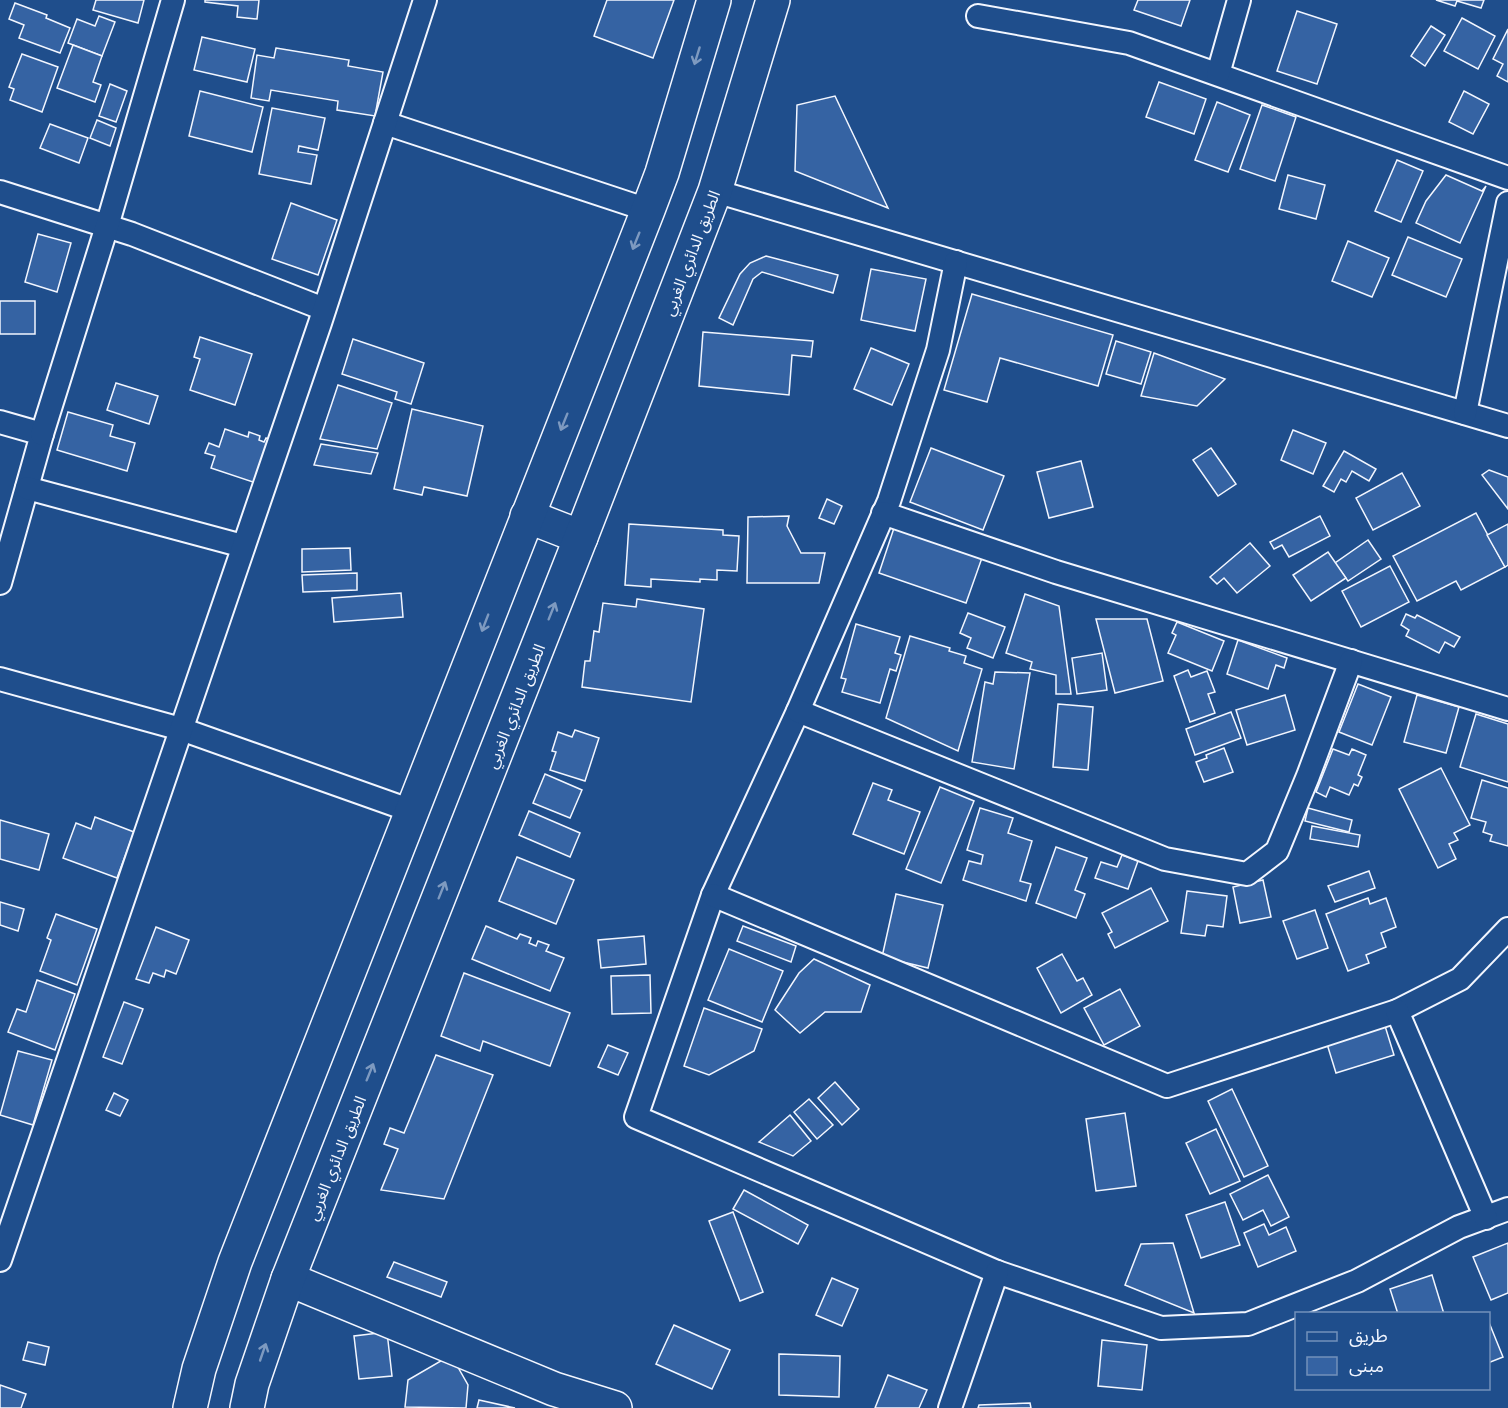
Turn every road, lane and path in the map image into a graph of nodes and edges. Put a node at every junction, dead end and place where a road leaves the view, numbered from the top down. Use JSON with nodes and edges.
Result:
{"nodes":[{"id":1,"x":173,"y":0,"type":"edge"},
{"id":2,"x":424,"y":0,"type":"edge"},
{"id":3,"x":714,"y":0,"type":"edge"},
{"id":4,"x":773,"y":0,"type":"edge"},
{"id":5,"x":1239,"y":0,"type":"edge"},
{"id":6,"x":978,"y":16,"type":"dead end"},
{"id":7,"x":1218,"y":75,"type":"junction"},
{"id":8,"x":385,"y":123,"type":"junction"},
{"id":9,"x":1508,"y":178,"type":"edge"},
{"id":10,"x":715,"y":191,"type":"junction"},
{"id":11,"x":0,"y":192,"type":"edge"},
{"id":12,"x":1508,"y":203,"type":"edge"},
{"id":13,"x":648,"y":210,"type":"junction"},
{"id":14,"x":107,"y":226,"type":"junction"},
{"id":15,"x":956,"y":262,"type":"junction"},
{"id":16,"x":324,"y":309,"type":"junction"},
{"id":17,"x":1465,"y":413,"type":"junction"},
{"id":18,"x":0,"y":422,"type":"edge"},
{"id":19,"x":1508,"y":426,"type":"edge"},
{"id":20,"x":42,"y":434,"type":"junction"},
{"id":21,"x":27,"y":488,"type":"junction"},
{"id":22,"x":884,"y":513,"type":"junction"},
{"id":23,"x":527,"y":516,"type":"junction"},
{"id":24,"x":581,"y":537,"type":"junction"},
{"id":25,"x":243,"y":546,"type":"junction"},
{"id":26,"x":0,"y":583,"type":"edge"},
{"id":27,"x":1351,"y":661,"type":"junction"},
{"id":28,"x":0,"y":679,"type":"edge"},
{"id":29,"x":1508,"y":709,"type":"edge"},
{"id":30,"x":798,"y":711,"type":"junction"},
{"id":31,"x":181,"y":729,"type":"junction"},
{"id":32,"x":412,"y":811,"type":"junction"},
{"id":33,"x":714,"y":895,"type":"junction"},
{"id":34,"x":1508,"y":929,"type":"edge"},
{"id":35,"x":1397,"y":1011,"type":"junction"},
{"id":36,"x":1508,"y":1209,"type":"edge"},
{"id":37,"x":1486,"y":1218,"type":"junction"},
{"id":38,"x":0,"y":1260,"type":"edge"},
{"id":39,"x":997,"y":1272,"type":"junction"},
{"id":40,"x":288,"y":1279,"type":"junction"},
{"id":41,"x":552,"y":1398,"type":"edge"},
{"id":42,"x":190,"y":1408,"type":"edge"},
{"id":43,"x":247,"y":1408,"type":"edge"},
{"id":44,"x":615,"y":1408,"type":"edge"},
{"id":45,"x":950,"y":1408,"type":"edge"}],
"edges":[{"from":1,"to":14,"type":"street"},
{"from":2,"to":8,"type":"street"},
{"from":3,"to":13,"type":"main road","one_way":true},
{"from":4,"to":10,"type":"main road","name":"الطريق الدائري الغربي"},
{"from":5,"to":7,"type":"street"},
{"from":6,"to":7,"type":"street"},
{"from":7,"to":9,"type":"street"},
{"from":8,"to":13,"type":"street"},
{"from":8,"to":16,"type":"street"},
{"from":10,"to":15,"type":"street"},
{"from":10,"to":24,"type":"main road","name":"الطريق الدائري الغربي"},
{"from":11,"to":14,"type":"street"},
{"from":12,"to":17,"type":"street"},
{"from":13,"to":23,"type":"main road","one_way":true},
{"from":14,"to":16,"type":"street"},
{"from":14,"to":20,"type":"street"},
{"from":15,"to":17,"type":"street"},
{"from":15,"to":22,"type":"street"},
{"from":16,"to":25,"type":"street"},
{"from":17,"to":19,"type":"street"},
{"from":18,"to":20,"type":"street"},
{"from":20,"to":21,"type":"street"},
{"from":21,"to":25,"type":"street"},
{"from":21,"to":26,"type":"street"},
{"from":22,"to":27,"type":"street"},
{"from":22,"to":30,"type":"street"},
{"from":23,"to":24,"type":"main road"},
{"from":23,"to":32,"type":"main road","one_way":true},
{"from":40,"to":24,"type":"main road","name":"الطريق الدائري الغربي","one_way":true},
{"from":25,"to":31,"type":"street"},
{"from":27,"to":29,"type":"street"},
{"from":27,"to":30,"type":"street"},
{"from":28,"to":31,"type":"street"},
{"from":30,"to":33,"type":"street"},
{"from":31,"to":32,"type":"street"},
{"from":31,"to":38,"type":"street"},
{"from":32,"to":42,"type":"main road"},
{"from":33,"to":35,"type":"street"},
{"from":33,"to":39,"type":"street"},
{"from":34,"to":35,"type":"street"},
{"from":35,"to":37,"type":"street"},
{"from":36,"to":37,"type":"street"},
{"from":37,"to":39,"type":"street"},
{"from":39,"to":45,"type":"street"},
{"from":40,"to":41,"type":"main road"},
{"from":43,"to":40,"type":"main road","name":"الطريق الدائري الغربي","one_way":true},
{"from":41,"to":44,"type":"main road"}]}
